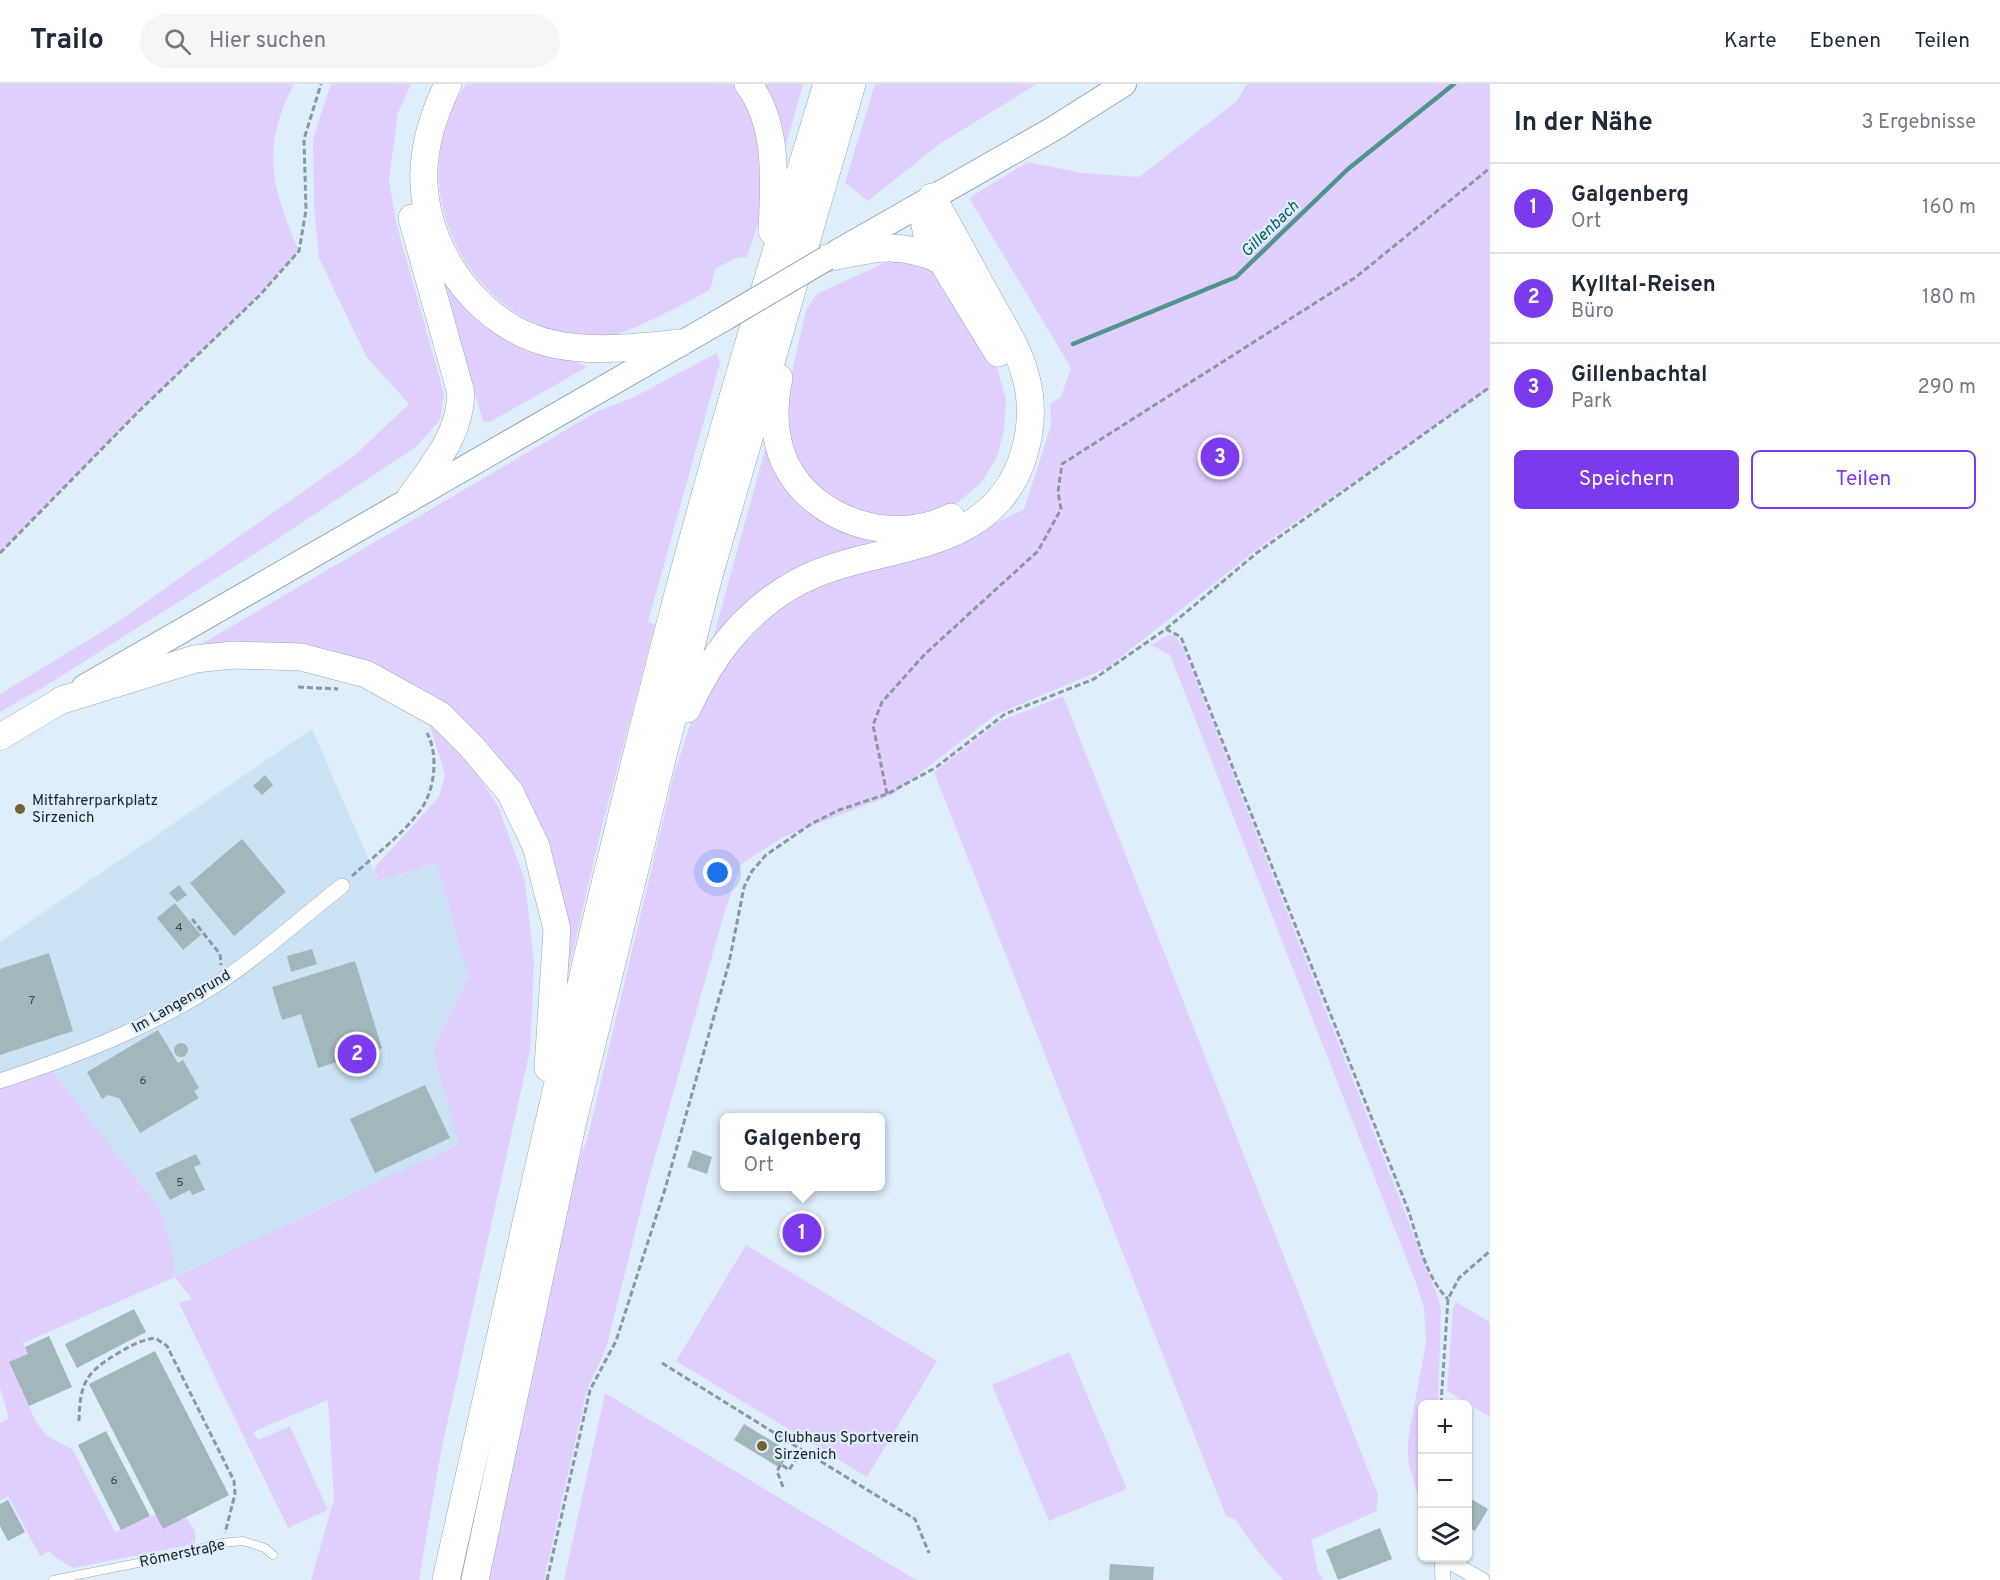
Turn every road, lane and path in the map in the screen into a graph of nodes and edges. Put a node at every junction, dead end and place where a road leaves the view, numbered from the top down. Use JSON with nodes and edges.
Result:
{"nodes":[{"id":1,"x":321,"y":84,"type":"edge"},
{"id":2,"x":429,"y":84,"type":"edge"},
{"id":3,"x":448,"y":84,"type":"edge"},
{"id":4,"x":748,"y":84,"type":"edge"},
{"id":5,"x":827,"y":84,"type":"edge"},
{"id":6,"x":852,"y":84,"type":"edge"},
{"id":7,"x":1124,"y":84,"type":"edge"},
{"id":8,"x":1490,"y":168,"type":"edge"},
{"id":9,"x":932,"y":197,"type":"junction"},
{"id":10,"x":803,"y":247,"type":"junction"},
{"id":11,"x":827,"y":258,"type":"junction"},
{"id":12,"x":940,"y":260,"type":"junction"},
{"id":13,"x":770,"y":270,"type":"junction"},
{"id":14,"x":680,"y":343,"type":"junction"},
{"id":15,"x":1490,"y":387,"type":"edge"},
{"id":16,"x":410,"y":498,"type":"junction"},
{"id":17,"x":0,"y":553,"type":"edge"},
{"id":18,"x":1166,"y":629,"type":"junction"},
{"id":19,"x":298,"y":687,"type":"dead end"},
{"id":20,"x":349,"y":690,"type":"dead end"},
{"id":21,"x":62,"y":700,"type":"junction"},
{"id":22,"x":424,"y":727,"type":"dead end"},
{"id":23,"x":0,"y":737,"type":"edge"},
{"id":24,"x":660,"y":767,"type":"junction"},
{"id":25,"x":887,"y":794,"type":"junction"},
{"id":26,"x":342,"y":886,"type":"joint"},
{"id":27,"x":192,"y":920,"type":"dead end"},
{"id":28,"x":221,"y":982,"type":"junction"},
{"id":29,"x":0,"y":1081,"type":"edge"},
{"id":30,"x":542,"y":1144,"type":"junction"},
{"id":31,"x":1490,"y":1251,"type":"edge"},
{"id":32,"x":1448,"y":1299,"type":"junction"},
{"id":33,"x":662,"y":1363,"type":"dead end"},
{"id":34,"x":1441,"y":1400,"type":"edge"},
{"id":35,"x":79,"y":1421,"type":"dead end"},
{"id":36,"x":802,"y":1450,"type":"junction"},
{"id":37,"x":783,"y":1487,"type":"dead end"},
{"id":38,"x":221,"y":1543,"type":"junction"},
{"id":39,"x":929,"y":1553,"type":"dead end"},
{"id":40,"x":273,"y":1555,"type":"dead end"},
{"id":41,"x":1442,"y":1562,"type":"edge"},
{"id":42,"x":1451,"y":1562,"type":"edge"},
{"id":43,"x":53,"y":1580,"type":"edge"},
{"id":44,"x":446,"y":1580,"type":"edge"},
{"id":45,"x":475,"y":1580,"type":"edge"},
{"id":46,"x":547,"y":1580,"type":"edge"},
{"id":47,"x":1443,"y":1580,"type":"edge"},
{"id":48,"x":1482,"y":1580,"type":"edge"}],
"edges":[{"from":1,"to":17,"type":"path"},
{"from":2,"to":16,"type":"highway"},
{"from":3,"to":14,"type":"highway"},
{"from":4,"to":13,"type":"highway"},
{"from":5,"to":13,"type":"highway"},
{"from":6,"to":10,"type":"highway"},
{"from":7,"to":9,"type":"main road"},
{"from":8,"to":25,"type":"path"},
{"from":9,"to":11,"type":"main road"},
{"from":9,"to":12,"type":"highway"},
{"from":9,"to":24,"type":"highway"},
{"from":10,"to":12,"type":"highway"},
{"from":10,"to":24,"type":"highway"},
{"from":11,"to":12,"type":"highway"},
{"from":11,"to":14,"type":"main road","bridge":true},
{"from":13,"to":30,"type":"highway"},
{"from":14,"to":16,"type":"main road"},
{"from":15,"to":18,"type":"path"},
{"from":16,"to":21,"type":"main road"},
{"from":18,"to":25,"type":"path"},
{"from":18,"to":32,"type":"path"},
{"from":19,"to":20,"type":"path"},
{"from":21,"to":23,"type":"highway"},
{"from":21,"to":30,"type":"highway"},
{"from":22,"to":26,"type":"path"},
{"from":24,"to":45,"type":"highway"},
{"from":25,"to":46,"type":"path"},
{"from":26,"to":28,"type":"street","name":"Im Langengrund"},
{"from":27,"to":28,"type":"path"},
{"from":28,"to":29,"type":"street","name":"Im Langengrund"},
{"from":30,"to":44,"type":"highway"},
{"from":31,"to":32,"type":"path"},
{"from":32,"to":34,"type":"path"},
{"from":33,"to":36,"type":"path"},
{"from":35,"to":38,"type":"path"},
{"from":36,"to":37,"type":"path"},
{"from":36,"to":39,"type":"path"},
{"from":38,"to":40,"type":"lane","name":"Römerstraße"},
{"from":38,"to":43,"type":"lane","name":"Römerstraße"},
{"from":41,"to":47,"type":"street"},
{"from":42,"to":48,"type":"street"}]}
